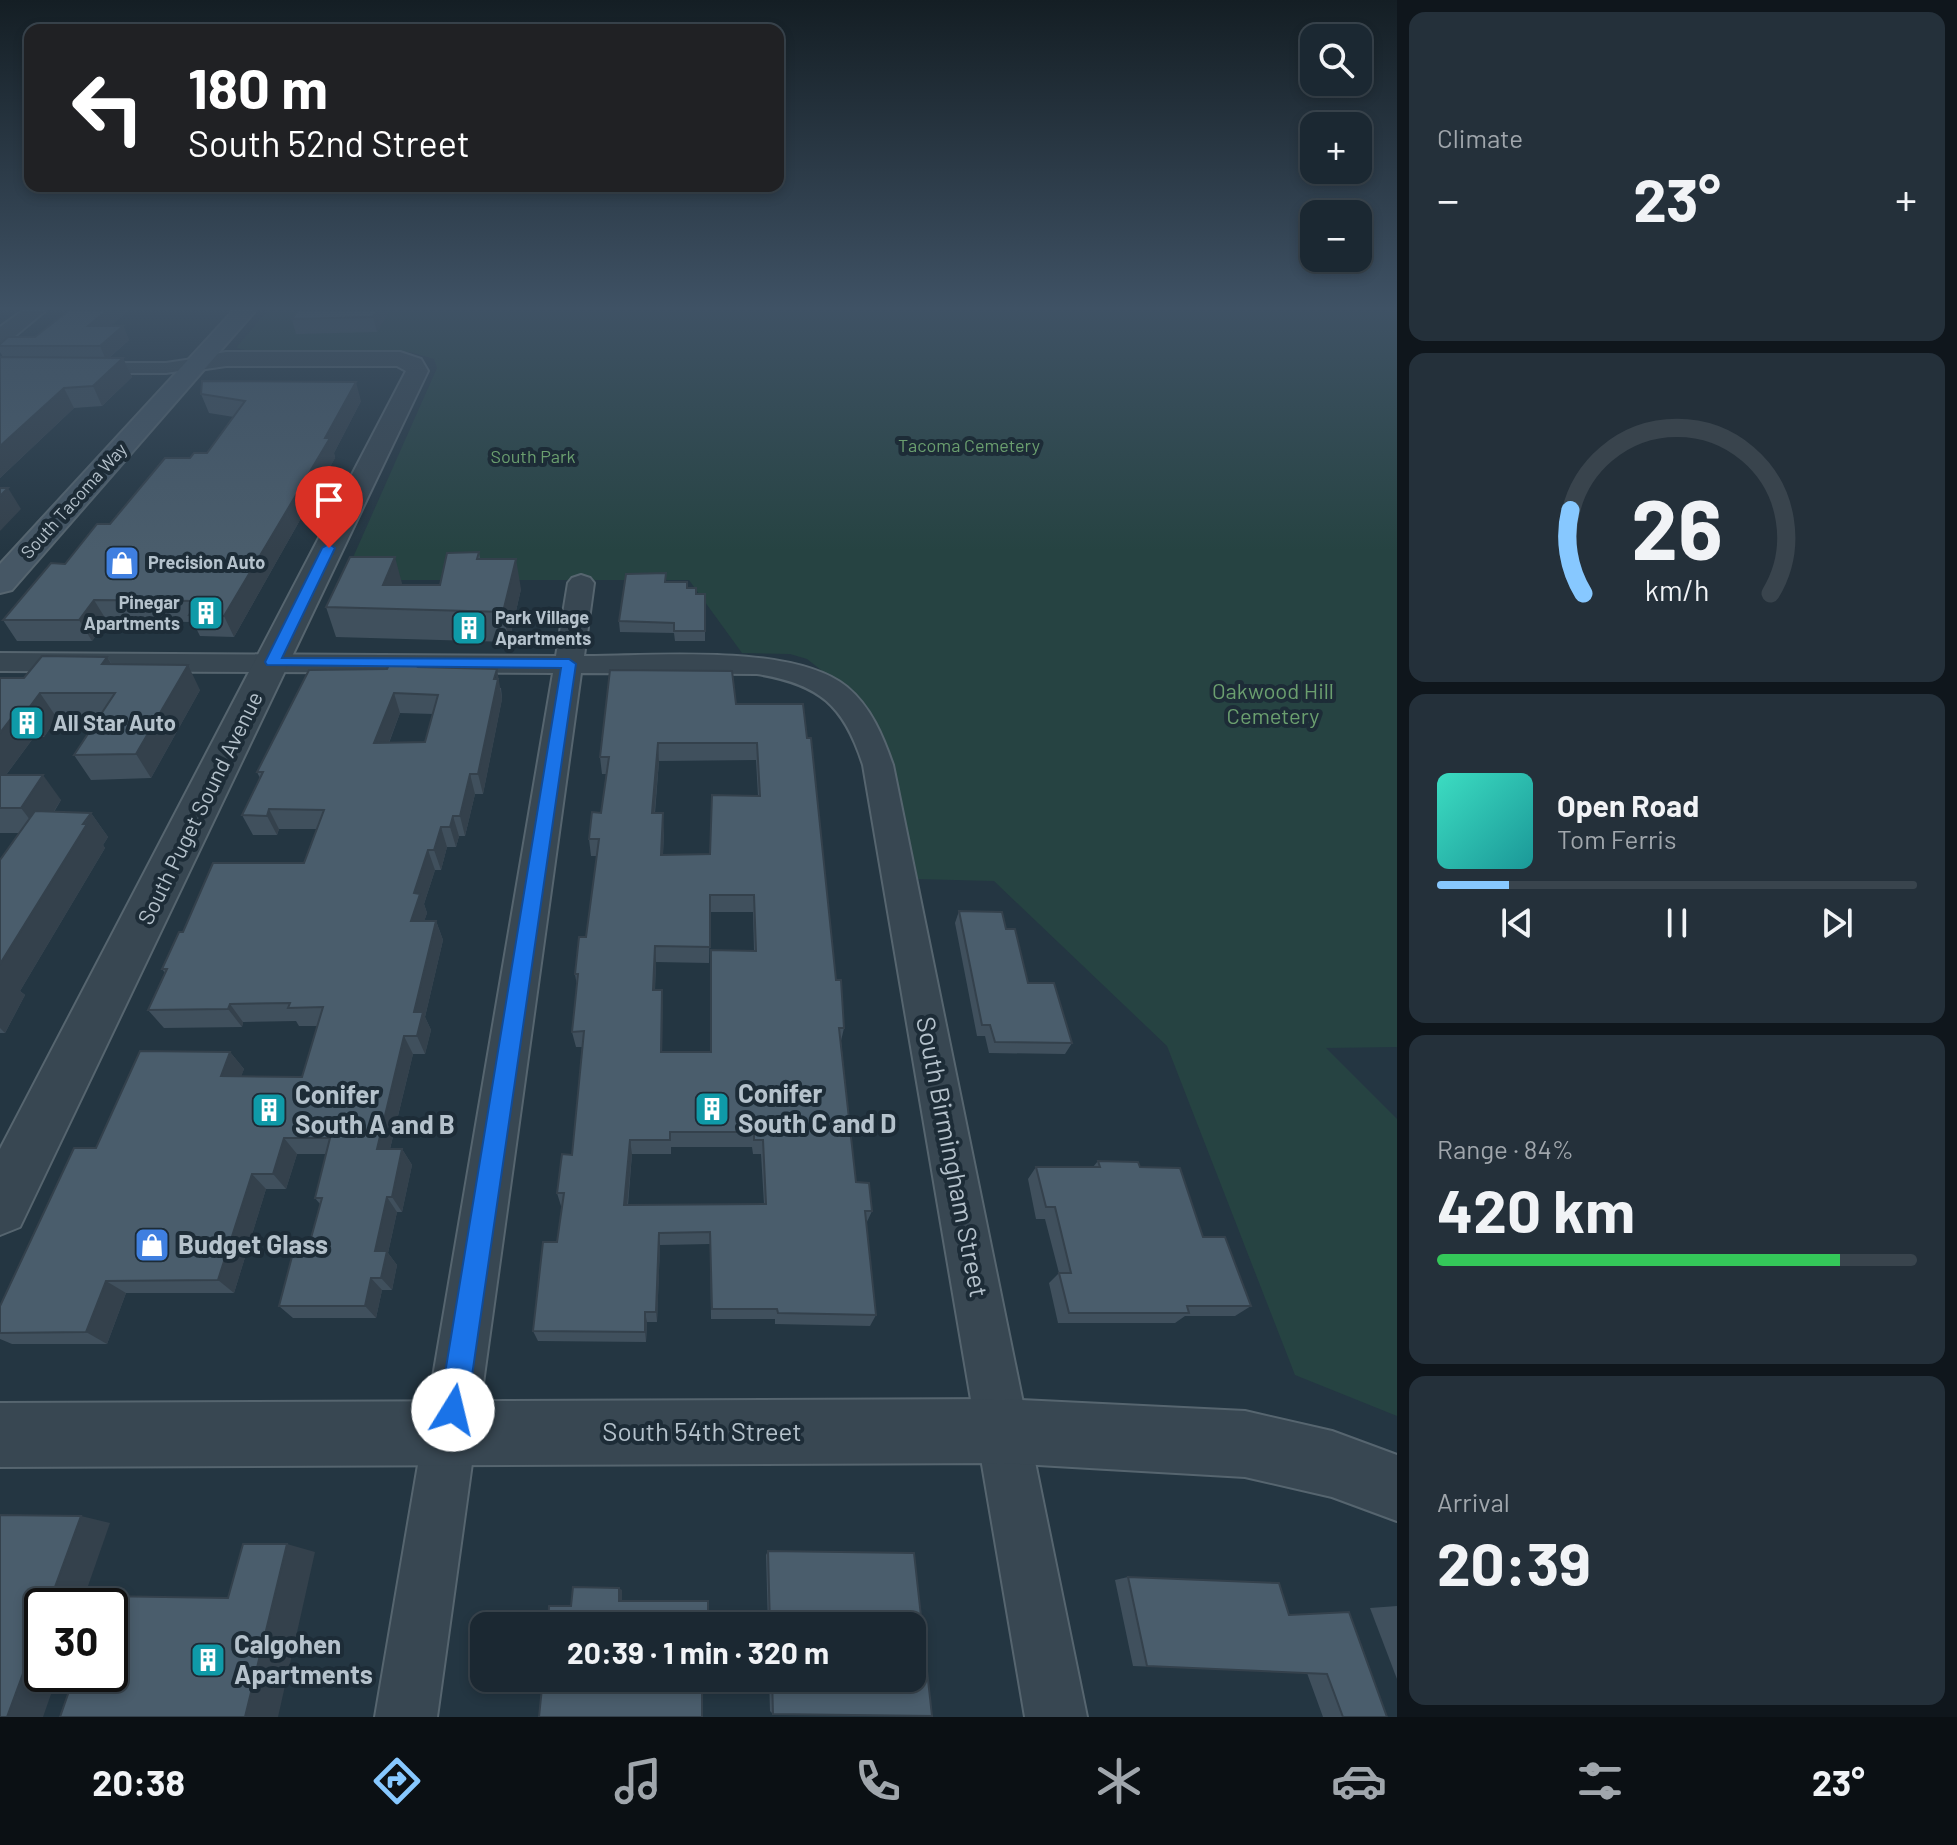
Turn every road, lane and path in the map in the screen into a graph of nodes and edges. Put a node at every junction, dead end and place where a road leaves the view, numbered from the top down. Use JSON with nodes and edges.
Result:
{"nodes":[{"id":1,"x":174,"y":391,"type":"edge"},
{"id":2,"x":407,"y":391,"type":"edge"},
{"id":3,"x":0,"y":583,"type":"edge"},
{"id":4,"x":581,"y":583,"type":"dead end"},
{"id":5,"x":0,"y":662,"type":"edge"},
{"id":6,"x":272,"y":662,"type":"junction"},
{"id":7,"x":569,"y":664,"type":"junction"},
{"id":8,"x":0,"y":1207,"type":"edge"},
{"id":9,"x":1003,"y":1431,"type":"junction"},
{"id":10,"x":450,"y":1433,"type":"junction"},
{"id":11,"x":0,"y":1435,"type":"edge"},
{"id":12,"x":1397,"y":1488,"type":"edge"},
{"id":13,"x":406,"y":1717,"type":"edge"},
{"id":14,"x":1056,"y":1717,"type":"edge"}],
"edges":[{"from":1,"to":3,"type":"main road","name":"South Tacoma Way"},
{"from":2,"to":6,"type":"street","name":"South Puget Sound Avenue"},
{"from":4,"to":7,"type":"street"},
{"from":5,"to":6,"type":"street","name":"South Birmingham Street"},
{"from":6,"to":7,"type":"street","name":"South Birmingham Street"},
{"from":6,"to":8,"type":"street","name":"South Puget Sound Avenue"},
{"from":7,"to":9,"type":"street","name":"South Birmingham Street"},
{"from":7,"to":10,"type":"street"},
{"from":9,"to":10,"type":"street","name":"South 54th Street"},
{"from":9,"to":12,"type":"street","name":"South 54th Street"},
{"from":9,"to":14,"type":"street","name":"South Birmingham Street"},
{"from":10,"to":11,"type":"street","name":"South 54th Street"},
{"from":10,"to":13,"type":"street"}]}
